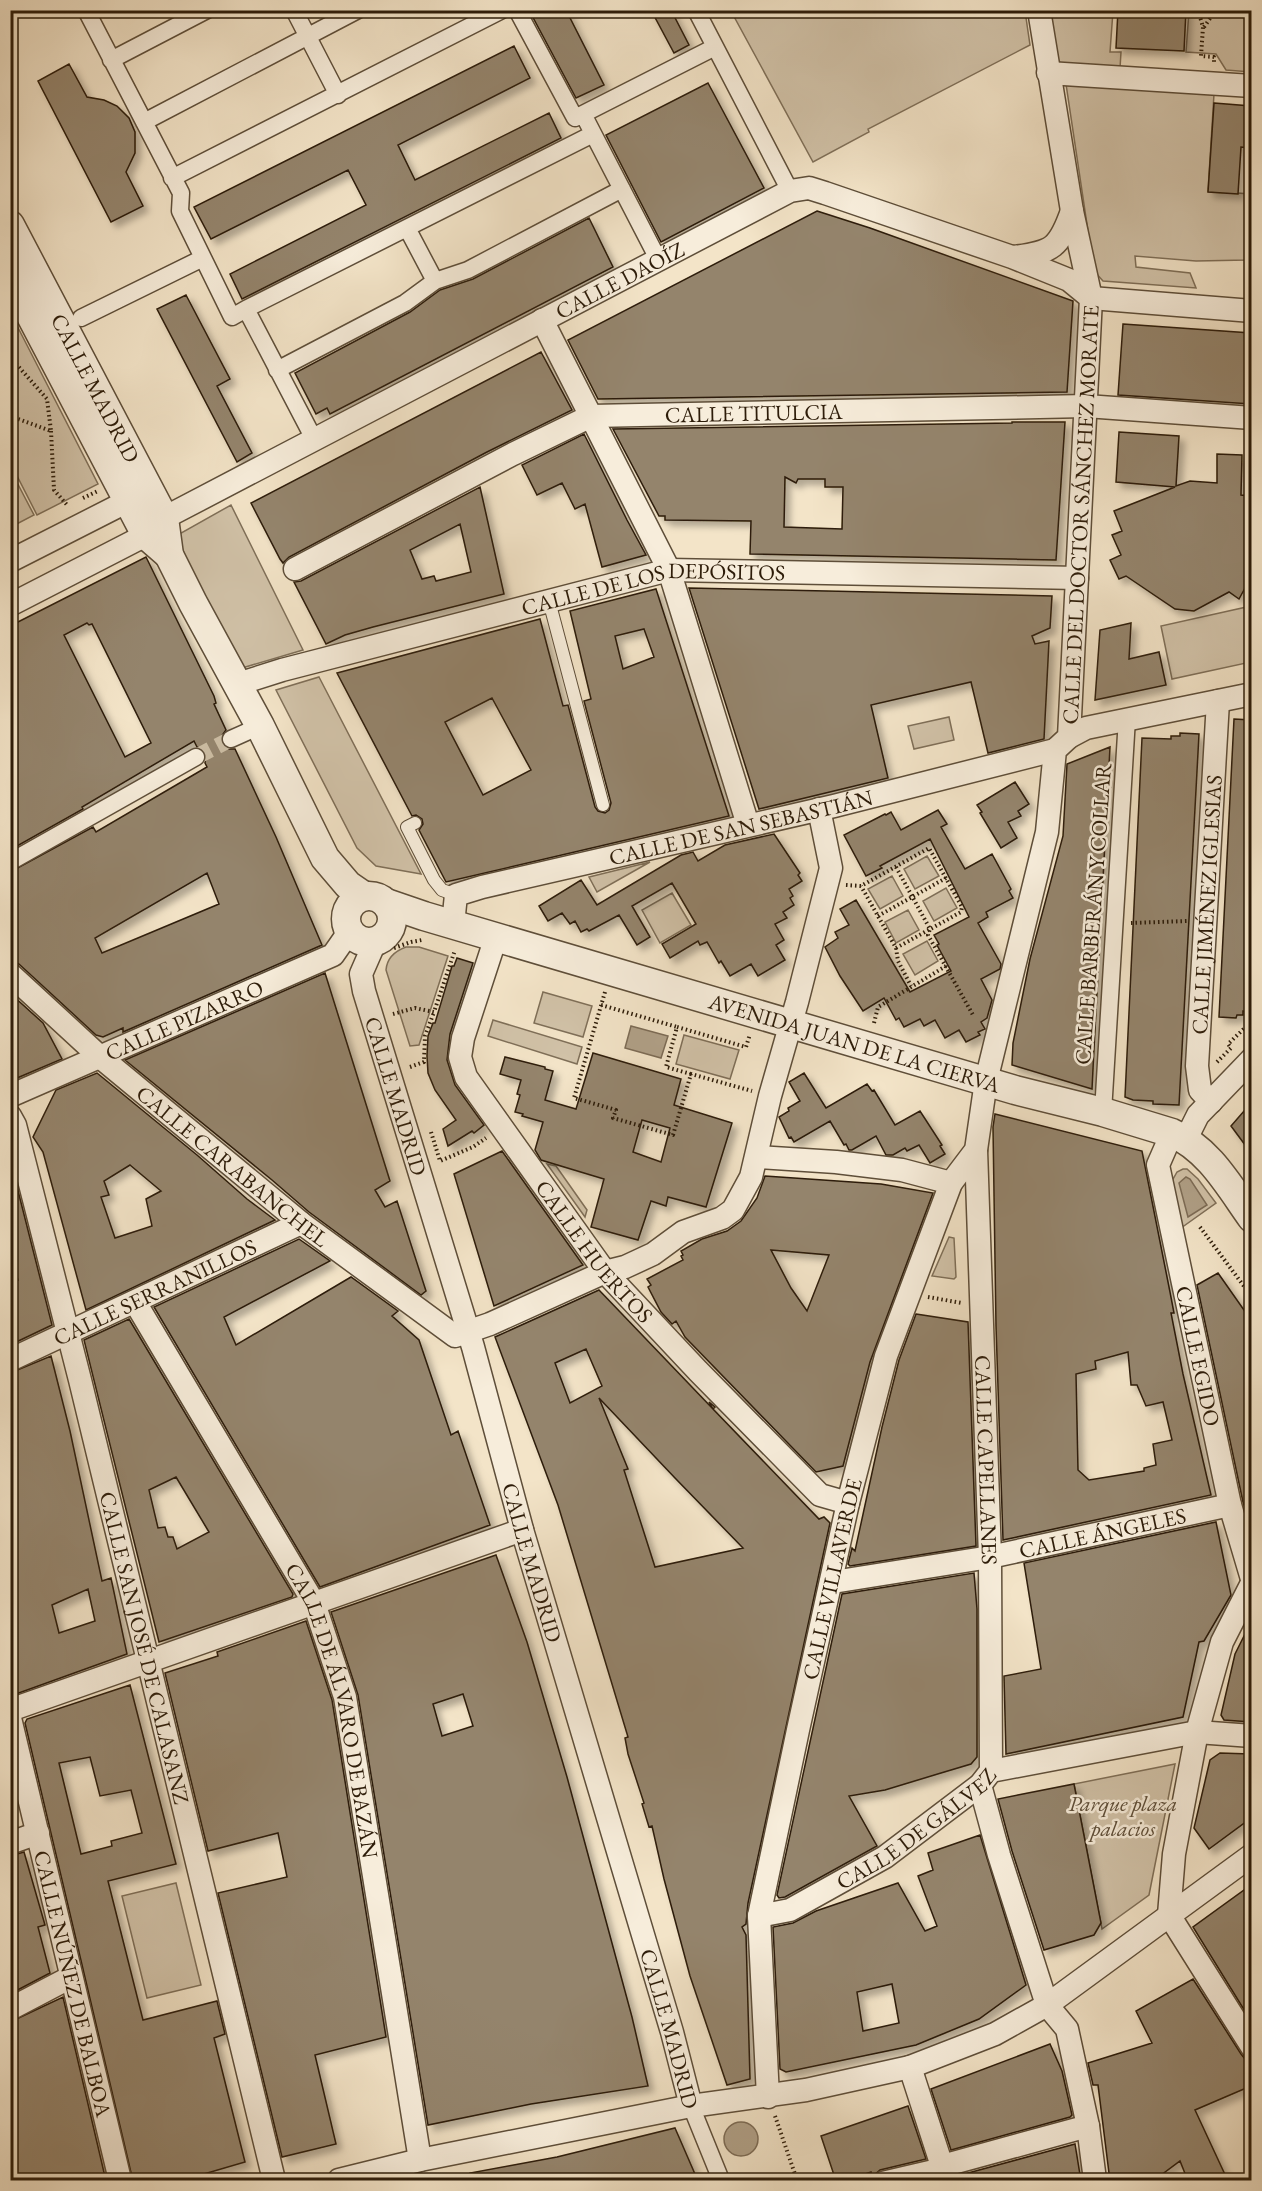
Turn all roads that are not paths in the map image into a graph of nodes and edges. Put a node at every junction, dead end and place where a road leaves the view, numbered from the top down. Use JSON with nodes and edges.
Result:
{"nodes":[{"id":1,"x":86,"y":10,"type":"edge"},
{"id":2,"x":207,"y":10,"type":"edge"},
{"id":3,"x":294,"y":10,"type":"edge"},
{"id":4,"x":358,"y":10,"type":"edge"},
{"id":5,"x":502,"y":10,"type":"edge"},
{"id":6,"x":517,"y":10,"type":"edge"},
{"id":7,"x":696,"y":10,"type":"edge"},
{"id":8,"x":1039,"y":10,"type":"edge"},
{"id":9,"x":308,"y":36,"type":"junction"},
{"id":10,"x":715,"y":47,"type":"junction"},
{"id":11,"x":111,"y":60,"type":"junction"},
{"id":12,"x":1048,"y":73,"type":"junction"},
{"id":13,"x":1251,"y":86,"type":"edge"},
{"id":14,"x":338,"y":95,"type":"junction"},
{"id":15,"x":583,"y":114,"type":"junction"},
{"id":16,"x":144,"y":122,"type":"junction"},
{"id":17,"x":593,"y":134,"type":"junction"},
{"id":18,"x":172,"y":178,"type":"junction"},
{"id":19,"x":622,"y":189,"type":"junction"},
{"id":20,"x":790,"y":191,"type":"junction"},
{"id":21,"x":1072,"y":211,"type":"junction"},
{"id":22,"x":10,"y":225,"type":"edge"},
{"id":23,"x":407,"y":228,"type":"junction"},
{"id":24,"x":1012,"y":257,"type":"junction"},
{"id":25,"x":203,"y":258,"type":"junction"},
{"id":26,"x":658,"y":259,"type":"junction"},
{"id":27,"x":10,"y":276,"type":"edge"},
{"id":28,"x":435,"y":281,"type":"junction"},
{"id":29,"x":1091,"y":298,"type":"junction"},
{"id":30,"x":246,"y":309,"type":"junction"},
{"id":31,"x":1251,"y":311,"type":"edge"},
{"id":32,"x":81,"y":318,"type":"dead end"},
{"id":33,"x":542,"y":320,"type":"junction"},
{"id":34,"x":278,"y":370,"type":"junction"},
{"id":35,"x":1086,"y":406,"type":"junction"},
{"id":36,"x":591,"y":416,"type":"junction"},
{"id":37,"x":1251,"y":418,"type":"edge"},
{"id":38,"x":314,"y":439,"type":"junction"},
{"id":39,"x":117,"y":494,"type":"junction"},
{"id":40,"x":155,"y":527,"type":"junction"},
{"id":41,"x":10,"y":561,"type":"edge"},
{"id":42,"x":295,"y":569,"type":"dead end"},
{"id":43,"x":669,"y":570,"type":"junction"},
{"id":44,"x":1077,"y":578,"type":"junction"},
{"id":45,"x":549,"y":601,"type":"junction"},
{"id":46,"x":10,"y":605,"type":"edge"},
{"id":47,"x":238,"y":684,"type":"junction"},
{"id":48,"x":1251,"y":694,"type":"edge"},
{"id":49,"x":1218,"y":701,"type":"junction"},
{"id":50,"x":1127,"y":718,"type":"junction"},
{"id":51,"x":260,"y":726,"type":"junction"},
{"id":52,"x":231,"y":739,"type":"tunnel mouth"},
{"id":53,"x":1062,"y":743,"type":"junction"},
{"id":54,"x":196,"y":757,"type":"tunnel mouth"},
{"id":55,"x":603,"y":805,"type":"dead end"},
{"id":56,"x":819,"y":809,"type":"junction"},
{"id":57,"x":416,"y":823,"type":"dead end"},
{"id":58,"x":748,"y":825,"type":"junction"},
{"id":59,"x":10,"y":862,"type":"edge"},
{"id":60,"x":456,"y":895,"type":"junction"},
{"id":61,"x":372,"y":923,"type":"junction"},
{"id":62,"x":449,"y":935,"type":"junction"},
{"id":63,"x":496,"y":937,"type":"junction"},
{"id":64,"x":10,"y":974,"type":"edge"},
{"id":65,"x":787,"y":1036,"type":"junction"},
{"id":66,"x":99,"y":1056,"type":"junction"},
{"id":67,"x":1251,"y":1059,"type":"edge"},
{"id":68,"x":986,"y":1081,"type":"junction"},
{"id":69,"x":10,"y":1096,"type":"edge"},
{"id":70,"x":1211,"y":1102,"type":"junction"},
{"id":71,"x":1103,"y":1112,"type":"junction"},
{"id":72,"x":10,"y":1116,"type":"edge"},
{"id":73,"x":1178,"y":1136,"type":"junction"},
{"id":74,"x":976,"y":1150,"type":"junction"},
{"id":75,"x":757,"y":1157,"type":"junction"},
{"id":76,"x":951,"y":1183,"type":"junction"},
{"id":77,"x":1251,"y":1218,"type":"edge"},
{"id":78,"x":301,"y":1223,"type":"junction"},
{"id":79,"x":605,"y":1272,"type":"junction"},
{"id":80,"x":135,"y":1302,"type":"junction"},
{"id":81,"x":468,"y":1331,"type":"junction"},
{"id":82,"x":68,"y":1332,"type":"junction"},
{"id":83,"x":10,"y":1360,"type":"edge"},
{"id":84,"x":848,"y":1503,"type":"junction"},
{"id":85,"x":1230,"y":1505,"type":"junction"},
{"id":86,"x":522,"y":1530,"type":"junction"},
{"id":87,"x":990,"y":1557,"type":"junction"},
{"id":88,"x":1251,"y":1581,"type":"edge"},
{"id":89,"x":832,"y":1582,"type":"junction"},
{"id":90,"x":314,"y":1603,"type":"junction"},
{"id":91,"x":148,"y":1663,"type":"junction"},
{"id":92,"x":10,"y":1710,"type":"edge"},
{"id":93,"x":10,"y":1718,"type":"edge"},
{"id":94,"x":1197,"y":1732,"type":"junction"},
{"id":95,"x":1251,"y":1736,"type":"edge"},
{"id":96,"x":986,"y":1778,"type":"junction"},
{"id":97,"x":38,"y":1833,"type":"junction"},
{"id":98,"x":10,"y":1843,"type":"edge"},
{"id":99,"x":1251,"y":1855,"type":"edge"},
{"id":100,"x":759,"y":1916,"type":"junction"},
{"id":101,"x":1169,"y":1916,"type":"junction"},
{"id":102,"x":70,"y":1977,"type":"junction"},
{"id":103,"x":1047,"y":2005,"type":"junction"},
{"id":104,"x":10,"y":2009,"type":"edge"},
{"id":105,"x":1251,"y":2047,"type":"edge"},
{"id":106,"x":910,"y":2067,"type":"junction"},
{"id":107,"x":768,"y":2097,"type":"junction"},
{"id":108,"x":691,"y":2106,"type":"junction"},
{"id":109,"x":1088,"y":2126,"type":"junction"},
{"id":110,"x":420,"y":2160,"type":"junction"},
{"id":111,"x":942,"y":2166,"type":"junction"},
{"id":112,"x":373,"y":2176,"type":"edge"},
{"id":113,"x":120,"y":2181,"type":"edge"},
{"id":114,"x":274,"y":2181,"type":"edge"},
{"id":115,"x":339,"y":2181,"type":"edge"},
{"id":116,"x":721,"y":2181,"type":"edge"},
{"id":117,"x":882,"y":2181,"type":"edge"},
{"id":118,"x":1095,"y":2181,"type":"edge"}],
"edges":[{"from":1,"to":11,"type":"street"},
{"from":2,"to":11,"type":"street"},
{"from":3,"to":9,"type":"street"},
{"from":4,"to":9,"type":"street"},
{"from":5,"to":14,"type":"street"},
{"from":6,"to":15,"type":"street"},
{"from":7,"to":10,"type":"street"},
{"from":8,"to":12,"type":"street","name":"CALLE DEL DOCTOR SÁNCHEZ MORATE"},
{"from":9,"to":14,"type":"street"},
{"from":9,"to":16,"type":"street"},
{"from":10,"to":15,"type":"street"},
{"from":10,"to":20,"type":"street"},
{"from":11,"to":16,"type":"street"},
{"from":12,"to":13,"type":"street"},
{"from":12,"to":21,"type":"street","name":"CALLE DEL DOCTOR SÁNCHEZ MORATE"},
{"from":14,"to":18,"type":"street"},
{"from":15,"to":17,"type":"street"},
{"from":16,"to":18,"type":"street"},
{"from":17,"to":19,"type":"street"},
{"from":17,"to":23,"type":"street"},
{"from":18,"to":25,"type":"street"},
{"from":19,"to":26,"type":"street"},
{"from":19,"to":28,"type":"street"},
{"from":20,"to":24,"type":"street","name":"CALLE DAOÍZ"},
{"from":20,"to":26,"type":"street","name":"CALLE DAOÍZ"},
{"from":21,"to":24,"type":"street"},
{"from":21,"to":29,"type":"street","name":"CALLE DEL DOCTOR SÁNCHEZ MORATE"},
{"from":22,"to":40,"type":"street","name":"CALLE MADRID"},
{"from":23,"to":28,"type":"street"},
{"from":23,"to":30,"type":"street"},
{"from":24,"to":29,"type":"street","name":"CALLE DAOÍZ"},
{"from":25,"to":30,"type":"street"},
{"from":25,"to":32,"type":"street"},
{"from":26,"to":33,"type":"street","name":"CALLE DAOÍZ"},
{"from":27,"to":39,"type":"street","name":"CALLE MADRID"},
{"from":28,"to":34,"type":"street"},
{"from":29,"to":31,"type":"street"},
{"from":29,"to":35,"type":"street","name":"CALLE DEL DOCTOR SÁNCHEZ MORATE"},
{"from":30,"to":34,"type":"street"},
{"from":33,"to":36,"type":"street"},
{"from":33,"to":38,"type":"street","name":"CALLE DAOÍZ"},
{"from":34,"to":38,"type":"street"},
{"from":35,"to":36,"type":"street","name":"CALLE TITULCIA"},
{"from":35,"to":37,"type":"street","name":"CALLE TITULCIA"},
{"from":35,"to":44,"type":"street","name":"CALLE DEL DOCTOR SÁNCHEZ MORATE"},
{"from":36,"to":42,"type":"street","name":"CALLE TITULCIA"},
{"from":36,"to":43,"type":"street"},
{"from":38,"to":40,"type":"street","name":"CALLE DAOÍZ"},
{"from":39,"to":40,"type":"street","name":"CALLE MADRID"},
{"from":39,"to":41,"type":"street"},
{"from":40,"to":46,"type":"street","name":"CALLE DAOÍZ"},
{"from":40,"to":47,"type":"street","name":"CALLE MADRID"},
{"from":43,"to":44,"type":"street","name":"CALLE DE LOS DEPÓSITOS"},
{"from":43,"to":45,"type":"street","name":"CALLE DE LOS DEPÓSITOS"},
{"from":43,"to":58,"type":"street"},
{"from":44,"to":53,"type":"street","name":"CALLE DEL DOCTOR SÁNCHEZ MORATE"},
{"from":45,"to":47,"type":"street","name":"CALLE DE LOS DEPÓSITOS"},
{"from":45,"to":55,"type":"lane"},
{"from":47,"to":51,"type":"street","name":"CALLE MADRID"},
{"from":48,"to":49,"type":"street","name":"CALLE DE SAN SEBASTIÁN"},
{"from":49,"to":50,"type":"street","name":"CALLE DE SAN SEBASTIÁN"},
{"from":49,"to":70,"type":"street","name":"CALLE JIMÉNEZ IGLESIAS"},
{"from":50,"to":53,"type":"street","name":"CALLE DE SAN SEBASTIÁN"},
{"from":50,"to":71,"type":"street","name":"CALLE BARBERÁN Y COLLAR"},
{"from":51,"to":52,"type":"street"},
{"from":51,"to":61,"type":"street","name":"CALLE MADRID"},
{"from":53,"to":56,"type":"street","name":"CALLE DE SAN SEBASTIÁN"},
{"from":53,"to":68,"type":"street","name":"CALLE DEL DOCTOR SÁNCHEZ MORATE"},
{"from":54,"to":59,"type":"street"},
{"from":56,"to":58,"type":"street","name":"CALLE DE SAN SEBASTIÁN"},
{"from":56,"to":65,"type":"street"},
{"from":57,"to":60,"type":"lane"},
{"from":58,"to":60,"type":"street","name":"CALLE DE SAN SEBASTIÁN"},
{"from":60,"to":62,"type":"street"},
{"from":61,"to":62,"type":"street","name":"AVENIDA JUAN DE LA CIERVA"},
{"from":61,"to":66,"type":"street","name":"CALLE PIZARRO"},
{"from":61,"to":81,"type":"street","name":"CALLE MADRID"},
{"from":62,"to":63,"type":"street","name":"AVENIDA JUAN DE LA CIERVA"},
{"from":63,"to":65,"type":"street","name":"AVENIDA JUAN DE LA CIERVA"},
{"from":63,"to":79,"type":"street","name":"CALLE HUERTOS"},
{"from":64,"to":66,"type":"street","name":"CALLE CARABANCHEL"},
{"from":65,"to":68,"type":"street","name":"AVENIDA JUAN DE LA CIERVA"},
{"from":65,"to":75,"type":"street"},
{"from":66,"to":69,"type":"street","name":"CALLE PIZARRO"},
{"from":66,"to":78,"type":"street","name":"CALLE CARABANCHEL"},
{"from":67,"to":70,"type":"street","name":"CALLE EGIDO"},
{"from":68,"to":71,"type":"street","name":"AVENIDA JUAN DE LA CIERVA"},
{"from":68,"to":74,"type":"street","name":"CALLE VILLAVERDE"},
{"from":70,"to":73,"type":"street","name":"CALLE EGIDO"},
{"from":71,"to":73,"type":"street","name":"AVENIDA JUAN DE LA CIERVA"},
{"from":72,"to":82,"type":"street","name":"CALLE SAN JOSÉ DE CALASANZ"},
{"from":73,"to":77,"type":"street","name":"AVENIDA JUAN DE LA CIERVA"},
{"from":73,"to":85,"type":"street","name":"CALLE EGIDO"},
{"from":74,"to":76,"type":"street","name":"CALLE VILLAVERDE"},
{"from":74,"to":87,"type":"street","name":"CALLE CAPELLANES"},
{"from":75,"to":76,"type":"street"},
{"from":75,"to":79,"type":"street"},
{"from":76,"to":84,"type":"street","name":"CALLE VILLAVERDE"},
{"from":78,"to":80,"type":"street","name":"CALLE SERRANILLOS"},
{"from":78,"to":81,"type":"street","name":"CALLE CARABANCHEL"},
{"from":79,"to":81,"type":"street"},
{"from":79,"to":84,"type":"street","name":"CALLE HUERTOS"},
{"from":80,"to":82,"type":"street","name":"CALLE SERRANILLOS"},
{"from":80,"to":90,"type":"street","name":"CALLE DE ÁLVARO DE BAZÁN"},
{"from":81,"to":86,"type":"street","name":"CALLE MADRID"},
{"from":82,"to":83,"type":"street","name":"CALLE SERRANILLOS"},
{"from":82,"to":91,"type":"street","name":"CALLE SAN JOSÉ DE CALASANZ"},
{"from":84,"to":89,"type":"street","name":"CALLE VILLAVERDE"},
{"from":85,"to":87,"type":"street","name":"CALLE ÁNGELES"},
{"from":85,"to":88,"type":"street","name":"CALLE EGIDO"},
{"from":86,"to":90,"type":"street"},
{"from":86,"to":108,"type":"street","name":"CALLE MADRID"},
{"from":87,"to":89,"type":"street","name":"CALLE ÁNGELES"},
{"from":87,"to":96,"type":"street","name":"CALLE CAPELLANES"},
{"from":88,"to":94,"type":"street"},
{"from":89,"to":100,"type":"street","name":"CALLE VILLAVERDE"},
{"from":90,"to":91,"type":"street"},
{"from":90,"to":110,"type":"street","name":"CALLE DE ÁLVARO DE BAZÁN"},
{"from":91,"to":92,"type":"street"},
{"from":91,"to":114,"type":"street","name":"CALLE SAN JOSÉ DE CALASANZ"},
{"from":93,"to":97,"type":"street","name":"CALLE NÚÑEZ DE BALBOA"},
{"from":94,"to":95,"type":"street","name":"CALLE DE GÁLVEZ"},
{"from":94,"to":96,"type":"street","name":"CALLE DE GÁLVEZ"},
{"from":94,"to":101,"type":"street"},
{"from":96,"to":100,"type":"street","name":"CALLE DE GÁLVEZ"},
{"from":96,"to":103,"type":"street","name":"CALLE CAPELLANES"},
{"from":97,"to":98,"type":"street"},
{"from":97,"to":102,"type":"street","name":"CALLE NÚÑEZ DE BALBOA"},
{"from":99,"to":101,"type":"street"},
{"from":100,"to":107,"type":"street","name":"CALLE VILLAVERDE"},
{"from":101,"to":103,"type":"street"},
{"from":101,"to":105,"type":"street"},
{"from":102,"to":104,"type":"street"},
{"from":102,"to":113,"type":"street","name":"CALLE NÚÑEZ DE BALBOA"},
{"from":103,"to":106,"type":"street"},
{"from":103,"to":109,"type":"street"},
{"from":106,"to":107,"type":"street"},
{"from":106,"to":111,"type":"street"},
{"from":107,"to":108,"type":"street"},
{"from":108,"to":110,"type":"street"},
{"from":108,"to":116,"type":"street","name":"CALLE MADRID"},
{"from":109,"to":111,"type":"street"},
{"from":109,"to":118,"type":"street"},
{"from":110,"to":112,"type":"street"},
{"from":111,"to":117,"type":"street"},
{"from":112,"to":115,"type":"street"}]}
